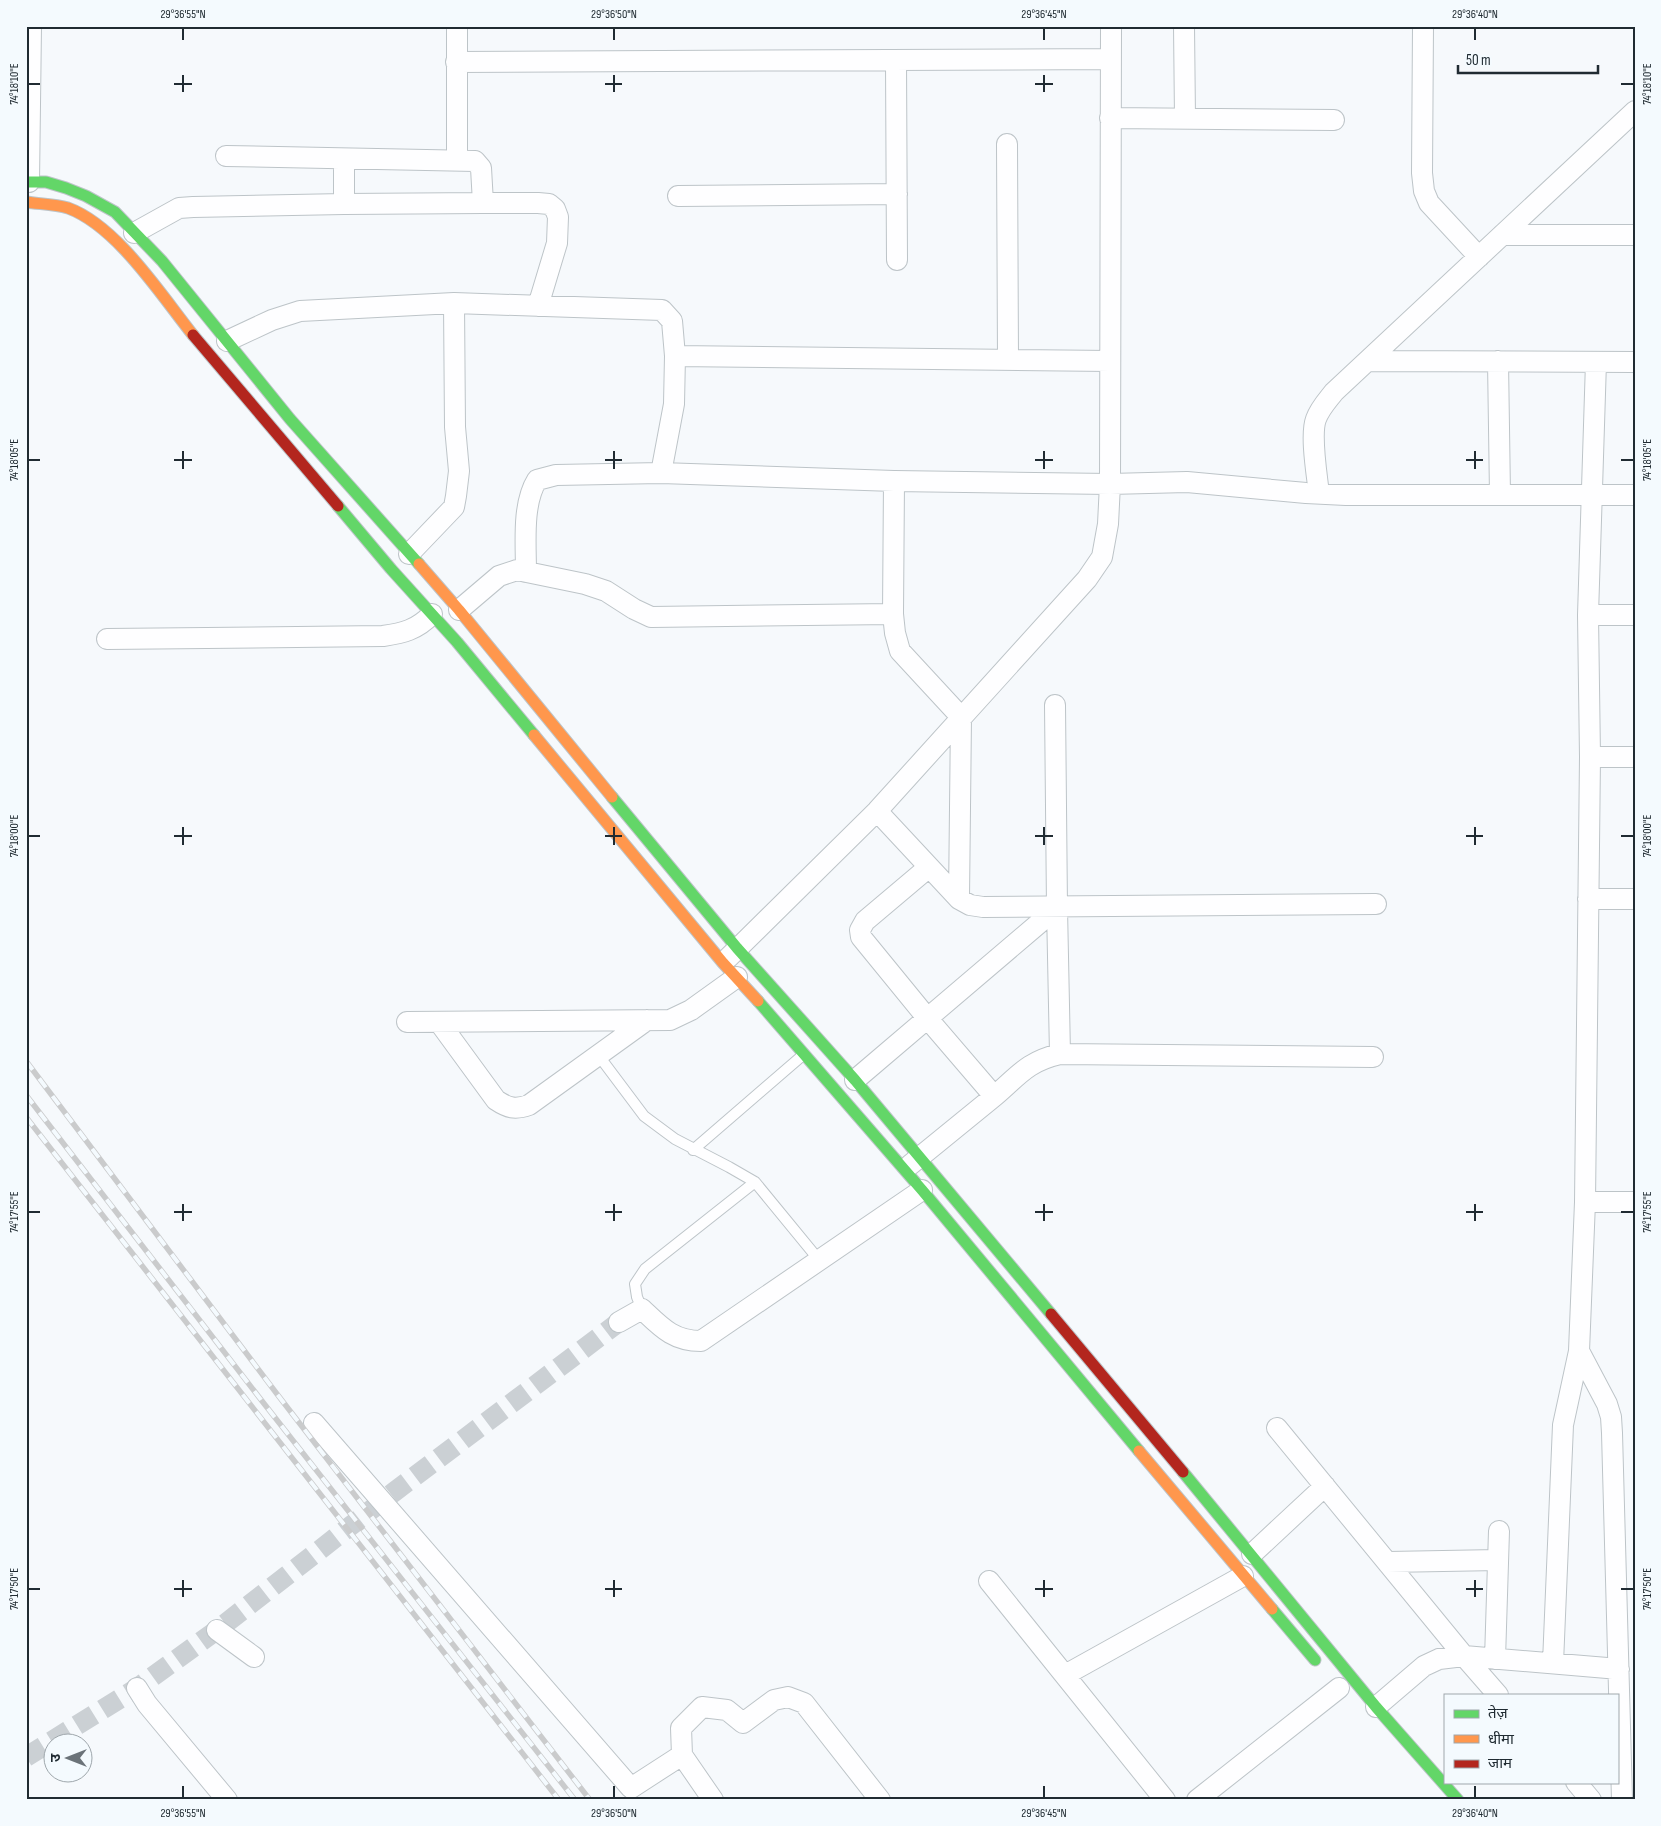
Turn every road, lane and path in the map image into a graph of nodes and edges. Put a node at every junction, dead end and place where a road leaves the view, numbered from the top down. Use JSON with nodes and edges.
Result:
{"nodes":[{"id":1,"x":31,"y":26,"type":"edge"},
{"id":2,"x":457,"y":26,"type":"edge"},
{"id":3,"x":1110,"y":26,"type":"edge"},
{"id":4,"x":1184,"y":26,"type":"edge"},
{"id":5,"x":1423,"y":26,"type":"edge"},
{"id":6,"x":1110,"y":59,"type":"junction"},
{"id":7,"x":896,"y":61,"type":"junction"},
{"id":8,"x":456,"y":62,"type":"junction"},
{"id":9,"x":1635,"y":111,"type":"edge"},
{"id":10,"x":1110,"y":118,"type":"junction"},
{"id":11,"x":1184,"y":118,"type":"junction"},
{"id":12,"x":1334,"y":120,"type":"dead end"},
{"id":13,"x":1007,"y":144,"type":"dead end"},
{"id":14,"x":226,"y":156,"type":"dead end"},
{"id":15,"x":344,"y":159,"type":"junction"},
{"id":16,"x":457,"y":160,"type":"junction"},
{"id":17,"x":28,"y":182,"type":"edge"},
{"id":18,"x":897,"y":194,"type":"junction"},
{"id":19,"x":678,"y":196,"type":"dead end"},
{"id":20,"x":26,"y":202,"type":"edge"},
{"id":21,"x":483,"y":203,"type":"junction"},
{"id":22,"x":344,"y":204,"type":"junction"},
{"id":23,"x":134,"y":232,"type":"junction"},
{"id":24,"x":1502,"y":235,"type":"junction"},
{"id":25,"x":1635,"y":235,"type":"edge"},
{"id":26,"x":1479,"y":257,"type":"junction"},
{"id":27,"x":897,"y":260,"type":"dead end"},
{"id":28,"x":454,"y":303,"type":"junction"},
{"id":29,"x":538,"y":306,"type":"junction"},
{"id":30,"x":227,"y":341,"type":"junction"},
{"id":31,"x":675,"y":356,"type":"junction"},
{"id":32,"x":1008,"y":360,"type":"junction"},
{"id":33,"x":1110,"y":361,"type":"junction"},
{"id":34,"x":1368,"y":361,"type":"junction"},
{"id":35,"x":1498,"y":362,"type":"junction"},
{"id":36,"x":1596,"y":362,"type":"junction"},
{"id":37,"x":1635,"y":362,"type":"edge"},
{"id":38,"x":661,"y":473,"type":"junction"},
{"id":39,"x":894,"y":482,"type":"junction"},
{"id":40,"x":1110,"y":484,"type":"junction"},
{"id":41,"x":1319,"y":494,"type":"junction"},
{"id":42,"x":1500,"y":495,"type":"junction"},
{"id":43,"x":1591,"y":495,"type":"junction"},
{"id":44,"x":1635,"y":495,"type":"edge"},
{"id":45,"x":408,"y":554,"type":"junction"},
{"id":46,"x":526,"y":572,"type":"junction"},
{"id":47,"x":459,"y":610,"type":"junction"},
{"id":48,"x":432,"y":614,"type":"junction"},
{"id":49,"x":893,"y":614,"type":"junction"},
{"id":50,"x":1588,"y":615,"type":"junction"},
{"id":51,"x":1635,"y":615,"type":"edge"},
{"id":52,"x":107,"y":639,"type":"dead end"},
{"id":53,"x":1055,"y":705,"type":"dead end"},
{"id":54,"x":961,"y":717,"type":"junction"},
{"id":55,"x":1590,"y":757,"type":"junction"},
{"id":56,"x":1635,"y":757,"type":"edge"},
{"id":57,"x":877,"y":811,"type":"junction"},
{"id":58,"x":929,"y":867,"type":"junction"},
{"id":59,"x":958,"y":899,"type":"junction"},
{"id":60,"x":1588,"y":899,"type":"junction"},
{"id":61,"x":1635,"y":899,"type":"edge"},
{"id":62,"x":1376,"y":904,"type":"dead end"},
{"id":63,"x":1056,"y":908,"type":"junction"},
{"id":64,"x":737,"y":948,"type":"junction"},
{"id":65,"x":723,"y":963,"type":"junction"},
{"id":66,"x":737,"y":977,"type":"junction"},
{"id":67,"x":928,"y":1019,"type":"junction"},
{"id":68,"x":647,"y":1020,"type":"junction"},
{"id":69,"x":407,"y":1022,"type":"dead end"},
{"id":70,"x":439,"y":1022,"type":"junction"},
{"id":71,"x":804,"y":1054,"type":"junction"},
{"id":72,"x":1060,"y":1054,"type":"junction"},
{"id":73,"x":599,"y":1056,"type":"junction"},
{"id":74,"x":1373,"y":1057,"type":"dead end"},
{"id":75,"x":855,"y":1080,"type":"junction"},
{"id":76,"x":994,"y":1096,"type":"junction"},
{"id":77,"x":694,"y":1150,"type":"junction"},
{"id":78,"x":920,"y":1157,"type":"junction"},
{"id":79,"x":904,"y":1169,"type":"junction"},
{"id":80,"x":755,"y":1182,"type":"junction"},
{"id":81,"x":922,"y":1190,"type":"junction"},
{"id":82,"x":1585,"y":1202,"type":"junction"},
{"id":83,"x":1635,"y":1202,"type":"edge"},
{"id":84,"x":819,"y":1260,"type":"junction"},
{"id":85,"x":642,"y":1309,"type":"junction"},
{"id":86,"x":619,"y":1322,"type":"tunnel mouth"},
{"id":87,"x":1579,"y":1351,"type":"junction"},
{"id":88,"x":314,"y":1423,"type":"dead end"},
{"id":89,"x":1277,"y":1428,"type":"dead end"},
{"id":90,"x":1325,"y":1486,"type":"junction"},
{"id":91,"x":1499,"y":1531,"type":"dead end"},
{"id":92,"x":1252,"y":1554,"type":"junction"},
{"id":93,"x":1498,"y":1560,"type":"junction"},
{"id":94,"x":1388,"y":1562,"type":"junction"},
{"id":95,"x":1242,"y":1576,"type":"junction"},
{"id":96,"x":989,"y":1581,"type":"dead end"},
{"id":97,"x":217,"y":1630,"type":"dead end"},
{"id":98,"x":1464,"y":1656,"type":"junction"},
{"id":99,"x":254,"y":1657,"type":"dead end"},
{"id":100,"x":1495,"y":1658,"type":"junction"},
{"id":101,"x":1554,"y":1663,"type":"junction"},
{"id":102,"x":1320,"y":1666,"type":"dead end"},
{"id":103,"x":1619,"y":1669,"type":"junction"},
{"id":104,"x":1065,"y":1675,"type":"junction"},
{"id":105,"x":137,"y":1688,"type":"dead end"},
{"id":106,"x":1339,"y":1688,"type":"dead end"},
{"id":107,"x":1497,"y":1694,"type":"edge"},
{"id":108,"x":1376,"y":1707,"type":"junction"},
{"id":109,"x":682,"y":1755,"type":"junction"},
{"id":110,"x":1426,"y":1765,"type":"junction"},
{"id":111,"x":1416,"y":1775,"type":"dead end"},
{"id":112,"x":1578,"y":1784,"type":"edge"},
{"id":113,"x":227,"y":1800,"type":"edge"},
{"id":114,"x":713,"y":1800,"type":"edge"},
{"id":115,"x":880,"y":1800,"type":"edge"},
{"id":116,"x":1165,"y":1800,"type":"edge"},
{"id":117,"x":1197,"y":1800,"type":"edge"},
{"id":118,"x":1458,"y":1800,"type":"edge"},
{"id":119,"x":1591,"y":1800,"type":"edge"},
{"id":120,"x":1622,"y":1800,"type":"edge"}],
"edges":[{"from":1,"to":17,"type":"street"},
{"from":2,"to":8,"type":"street"},
{"from":3,"to":6,"type":"street"},
{"from":4,"to":11,"type":"street"},
{"from":5,"to":26,"type":"street"},
{"from":6,"to":7,"type":"street"},
{"from":6,"to":10,"type":"street"},
{"from":7,"to":8,"type":"street"},
{"from":7,"to":18,"type":"street"},
{"from":8,"to":16,"type":"street"},
{"from":9,"to":24,"type":"street"},
{"from":10,"to":11,"type":"street"},
{"from":10,"to":33,"type":"street"},
{"from":11,"to":12,"type":"street"},
{"from":13,"to":32,"type":"street"},
{"from":14,"to":15,"type":"street"},
{"from":15,"to":16,"type":"street"},
{"from":15,"to":22,"type":"street"},
{"from":16,"to":21,"type":"street"},
{"from":17,"to":23,"type":"street"},
{"from":18,"to":19,"type":"street"},
{"from":18,"to":27,"type":"street"},
{"from":20,"to":48,"type":"street"},
{"from":21,"to":22,"type":"street"},
{"from":21,"to":29,"type":"street"},
{"from":22,"to":23,"type":"street"},
{"from":23,"to":30,"type":"street"},
{"from":24,"to":25,"type":"street"},
{"from":24,"to":26,"type":"street"},
{"from":26,"to":34,"type":"street"},
{"from":28,"to":29,"type":"street"},
{"from":28,"to":30,"type":"street"},
{"from":28,"to":45,"type":"street"},
{"from":29,"to":31,"type":"street"},
{"from":30,"to":45,"type":"street"},
{"from":31,"to":32,"type":"street"},
{"from":31,"to":38,"type":"street"},
{"from":32,"to":33,"type":"street"},
{"from":33,"to":40,"type":"street"},
{"from":34,"to":35,"type":"street"},
{"from":34,"to":41,"type":"street"},
{"from":35,"to":36,"type":"street"},
{"from":35,"to":42,"type":"street"},
{"from":36,"to":37,"type":"street"},
{"from":36,"to":43,"type":"street"},
{"from":38,"to":39,"type":"street"},
{"from":38,"to":46,"type":"street"},
{"from":39,"to":40,"type":"street"},
{"from":39,"to":49,"type":"street"},
{"from":40,"to":41,"type":"street"},
{"from":40,"to":54,"type":"street"},
{"from":41,"to":42,"type":"street"},
{"from":42,"to":43,"type":"street"},
{"from":43,"to":44,"type":"street"},
{"from":43,"to":50,"type":"street"},
{"from":45,"to":47,"type":"street"},
{"from":46,"to":47,"type":"street"},
{"from":46,"to":49,"type":"street"},
{"from":47,"to":64,"type":"street"},
{"from":48,"to":52,"type":"street"},
{"from":48,"to":65,"type":"street"},
{"from":49,"to":54,"type":"street"},
{"from":50,"to":51,"type":"street"},
{"from":50,"to":55,"type":"street"},
{"from":53,"to":63,"type":"street"},
{"from":54,"to":57,"type":"street"},
{"from":54,"to":59,"type":"street"},
{"from":55,"to":56,"type":"street"},
{"from":55,"to":60,"type":"street"},
{"from":57,"to":58,"type":"street"},
{"from":57,"to":64,"type":"street"},
{"from":58,"to":59,"type":"street"},
{"from":58,"to":67,"type":"street"},
{"from":59,"to":63,"type":"street"},
{"from":60,"to":61,"type":"street"},
{"from":60,"to":82,"type":"street"},
{"from":62,"to":63,"type":"street"},
{"from":63,"to":67,"type":"street"},
{"from":63,"to":72,"type":"street"},
{"from":64,"to":65,"type":"street"},
{"from":64,"to":75,"type":"street"},
{"from":65,"to":66,"type":"street"},
{"from":66,"to":68,"type":"street"},
{"from":66,"to":71,"type":"street"},
{"from":67,"to":75,"type":"street"},
{"from":67,"to":76,"type":"street"},
{"from":68,"to":70,"type":"street"},
{"from":68,"to":73,"type":"street"},
{"from":69,"to":70,"type":"street"},
{"from":70,"to":73,"type":"street"},
{"from":71,"to":77,"type":"lane"},
{"from":71,"to":79,"type":"street"},
{"from":72,"to":74,"type":"street"},
{"from":72,"to":76,"type":"street"},
{"from":73,"to":77,"type":"lane"},
{"from":75,"to":78,"type":"street"},
{"from":76,"to":78,"type":"street"},
{"from":77,"to":80,"type":"lane"},
{"from":78,"to":79,"type":"street"},
{"from":78,"to":92,"type":"street"},
{"from":79,"to":81,"type":"street"},
{"from":80,"to":84,"type":"lane"},
{"from":80,"to":85,"type":"lane"},
{"from":81,"to":84,"type":"street"},
{"from":81,"to":95,"type":"street"},
{"from":82,"to":83,"type":"street"},
{"from":82,"to":87,"type":"street"},
{"from":84,"to":85,"type":"street"},
{"from":85,"to":86,"type":"street"},
{"from":87,"to":101,"type":"street"},
{"from":87,"to":103,"type":"street"},
{"from":88,"to":109,"type":"street"},
{"from":89,"to":90,"type":"street"},
{"from":90,"to":92,"type":"street"},
{"from":90,"to":94,"type":"street"},
{"from":91,"to":93,"type":"street"},
{"from":92,"to":108,"type":"street"},
{"from":93,"to":94,"type":"street"},
{"from":93,"to":100,"type":"street"},
{"from":94,"to":98,"type":"street"},
{"from":95,"to":102,"type":"street"},
{"from":95,"to":104,"type":"street"},
{"from":96,"to":104,"type":"street"},
{"from":97,"to":99,"type":"street"},
{"from":98,"to":100,"type":"street"},
{"from":98,"to":107,"type":"street"},
{"from":98,"to":108,"type":"street"},
{"from":100,"to":101,"type":"street"},
{"from":101,"to":103,"type":"street"},
{"from":103,"to":120,"type":"street"},
{"from":104,"to":116,"type":"street"},
{"from":105,"to":113,"type":"street"},
{"from":106,"to":117,"type":"street"},
{"from":108,"to":110,"type":"street"},
{"from":109,"to":114,"type":"street"},
{"from":109,"to":115,"type":"street"},
{"from":110,"to":111,"type":"street"},
{"from":110,"to":118,"type":"street"},
{"from":112,"to":119,"type":"street"}]}
